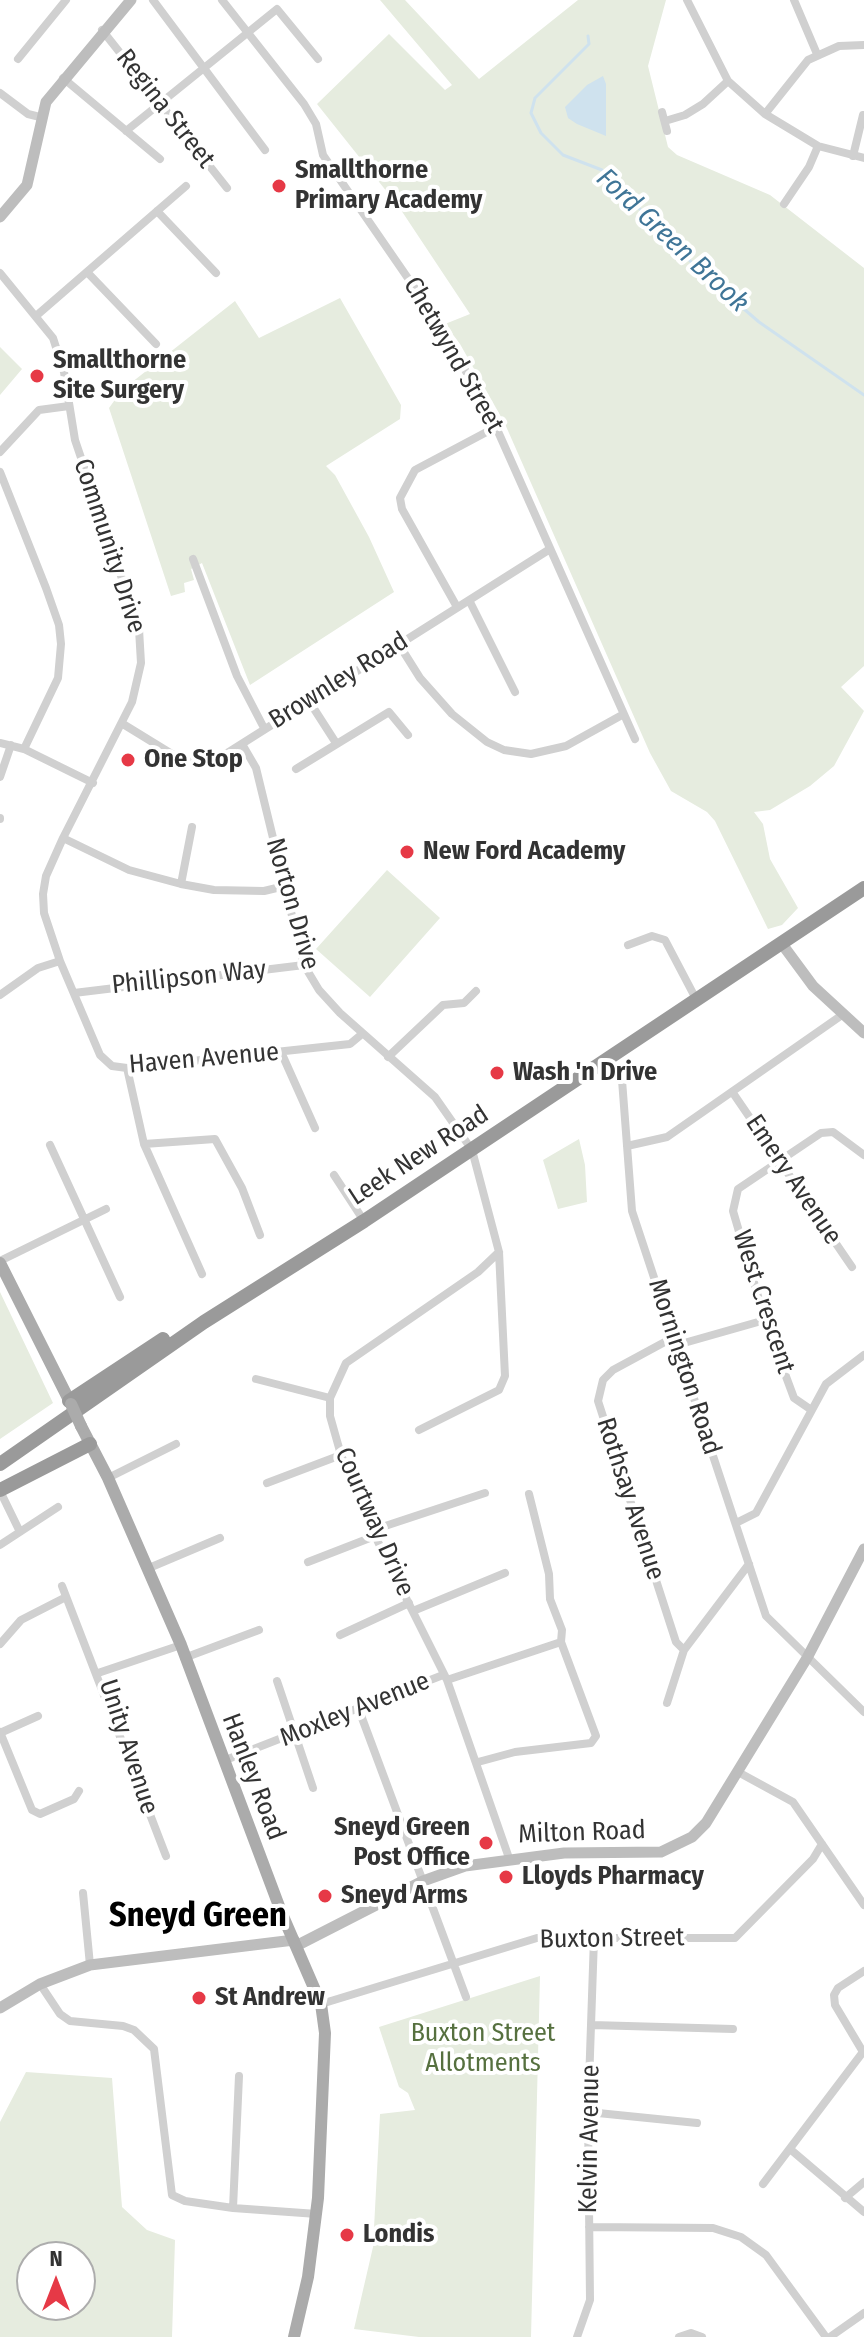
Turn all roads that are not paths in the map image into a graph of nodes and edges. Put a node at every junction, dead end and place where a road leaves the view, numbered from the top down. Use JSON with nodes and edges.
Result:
{"nodes":[{"id":1,"x":66,"y":0,"type":"edge"},
{"id":2,"x":131,"y":0,"type":"edge"},
{"id":3,"x":153,"y":0,"type":"edge"},
{"id":4,"x":222,"y":0,"type":"edge"},
{"id":5,"x":687,"y":0,"type":"edge"},
{"id":6,"x":794,"y":0,"type":"edge"},
{"id":7,"x":102,"y":30,"type":"junction"},
{"id":8,"x":248,"y":33,"type":"junction"},
{"id":9,"x":864,"y":45,"type":"edge"},
{"id":10,"x":13,"y":47,"type":"dead end"},
{"id":11,"x":817,"y":54,"type":"junction"},
{"id":12,"x":318,"y":59,"type":"dead end"},
{"id":13,"x":206,"y":67,"type":"junction"},
{"id":14,"x":63,"y":78,"type":"junction"},
{"id":15,"x":728,"y":81,"type":"junction"},
{"id":16,"x":4,"y":96,"type":"edge"},
{"id":17,"x":160,"y":103,"type":"junction"},
{"id":18,"x":0,"y":106,"type":"edge"},
{"id":19,"x":765,"y":114,"type":"junction"},
{"id":20,"x":861,"y":114,"type":"edge"},
{"id":21,"x":40,"y":117,"type":"junction"},
{"id":22,"x":126,"y":131,"type":"junction"},
{"id":23,"x":667,"y":131,"type":"dead end"},
{"id":24,"x":818,"y":146,"type":"junction"},
{"id":25,"x":265,"y":150,"type":"dead end"},
{"id":26,"x":853,"y":156,"type":"junction"},
{"id":27,"x":864,"y":158,"type":"edge"},
{"id":28,"x":160,"y":159,"type":"dead end"},
{"id":29,"x":186,"y":186,"type":"dead end"},
{"id":30,"x":227,"y":188,"type":"dead end"},
{"id":31,"x":784,"y":204,"type":"dead end"},
{"id":32,"x":157,"y":211,"type":"junction"},
{"id":33,"x":0,"y":217,"type":"edge"},
{"id":34,"x":87,"y":272,"type":"junction"},
{"id":35,"x":0,"y":273,"type":"edge"},
{"id":36,"x":216,"y":273,"type":"dead end"},
{"id":37,"x":36,"y":316,"type":"junction"},
{"id":38,"x":156,"y":344,"type":"dead end"},
{"id":39,"x":69,"y":406,"type":"junction"},
{"id":40,"x":496,"y":427,"type":"junction"},
{"id":41,"x":0,"y":452,"type":"edge"},
{"id":42,"x":0,"y":472,"type":"edge"},
{"id":43,"x":550,"y":549,"type":"junction"},
{"id":44,"x":193,"y":559,"type":"dead end"},
{"id":45,"x":469,"y":600,"type":"junction"},
{"id":46,"x":457,"y":607,"type":"junction"},
{"id":47,"x":398,"y":643,"type":"junction"},
{"id":48,"x":519,"y":671,"type":"dead end"},
{"id":49,"x":507,"y":677,"type":"junction"},
{"id":50,"x":515,"y":692,"type":"dead end"},
{"id":51,"x":309,"y":701,"type":"junction"},
{"id":52,"x":622,"y":715,"type":"junction"},
{"id":53,"x":123,"y":724,"type":"junction"},
{"id":54,"x":264,"y":728,"type":"junction"},
{"id":55,"x":408,"y":735,"type":"dead end"},
{"id":56,"x":635,"y":739,"type":"dead end"},
{"id":57,"x":0,"y":743,"type":"edge"},
{"id":58,"x":336,"y":743,"type":"junction"},
{"id":59,"x":242,"y":744,"type":"junction"},
{"id":60,"x":11,"y":745,"type":"junction"},
{"id":61,"x":24,"y":749,"type":"junction"},
{"id":62,"x":296,"y":769,"type":"dead end"},
{"id":63,"x":0,"y":777,"type":"edge"},
{"id":64,"x":93,"y":783,"type":"junction"},
{"id":65,"x":192,"y":827,"type":"dead end"},
{"id":66,"x":63,"y":838,"type":"junction"},
{"id":67,"x":181,"y":884,"type":"junction"},
{"id":68,"x":285,"y":886,"type":"junction"},
{"id":69,"x":864,"y":888,"type":"edge"},
{"id":70,"x":782,"y":944,"type":"junction"},
{"id":71,"x":628,"y":945,"type":"dead end"},
{"id":72,"x":60,"y":961,"type":"junction"},
{"id":73,"x":304,"y":965,"type":"junction"},
{"id":74,"x":476,"y":991,"type":"dead end"},
{"id":75,"x":74,"y":993,"type":"junction"},
{"id":76,"x":0,"y":995,"type":"edge"},
{"id":77,"x":696,"y":999,"type":"junction"},
{"id":78,"x":842,"y":1015,"type":"junction"},
{"id":79,"x":864,"y":1033,"type":"edge"},
{"id":80,"x":362,"y":1034,"type":"junction"},
{"id":81,"x":281,"y":1052,"type":"junction"},
{"id":82,"x":388,"y":1057,"type":"junction"},
{"id":83,"x":609,"y":1059,"type":"junction"},
{"id":84,"x":127,"y":1068,"type":"junction"},
{"id":85,"x":733,"y":1093,"type":"junction"},
{"id":86,"x":315,"y":1128,"type":"dead end"},
{"id":87,"x":144,"y":1144,"type":"junction"},
{"id":88,"x":50,"y":1145,"type":"dead end"},
{"id":89,"x":627,"y":1146,"type":"junction"},
{"id":90,"x":472,"y":1150,"type":"junction"},
{"id":91,"x":864,"y":1155,"type":"edge"},
{"id":92,"x":779,"y":1160,"type":"junction"},
{"id":93,"x":334,"y":1175,"type":"dead end"},
{"id":94,"x":106,"y":1209,"type":"dead end"},
{"id":95,"x":87,"y":1220,"type":"junction"},
{"id":96,"x":364,"y":1221,"type":"junction"},
{"id":97,"x":260,"y":1235,"type":"dead end"},
{"id":98,"x":499,"y":1252,"type":"junction"},
{"id":99,"x":0,"y":1262,"type":"edge"},
{"id":100,"x":852,"y":1267,"type":"dead end"},
{"id":101,"x":202,"y":1274,"type":"dead end"},
{"id":102,"x":120,"y":1297,"type":"dead end"},
{"id":103,"x":765,"y":1320,"type":"junction"},
{"id":104,"x":196,"y":1328,"type":"junction"},
{"id":105,"x":676,"y":1341,"type":"junction"},
{"id":106,"x":864,"y":1355,"type":"edge"},
{"id":107,"x":256,"y":1379,"type":"dead end"},
{"id":108,"x":330,"y":1398,"type":"junction"},
{"id":109,"x":70,"y":1403,"type":"junction"},
{"id":110,"x":810,"y":1409,"type":"junction"},
{"id":111,"x":419,"y":1430,"type":"dead end"},
{"id":112,"x":90,"y":1444,"type":"junction"},
{"id":113,"x":176,"y":1444,"type":"dead end"},
{"id":114,"x":341,"y":1455,"type":"junction"},
{"id":115,"x":0,"y":1464,"type":"edge"},
{"id":116,"x":108,"y":1478,"type":"junction"},
{"id":117,"x":267,"y":1483,"type":"dead end"},
{"id":118,"x":0,"y":1490,"type":"edge"},
{"id":119,"x":485,"y":1493,"type":"dead end"},
{"id":120,"x":529,"y":1494,"type":"dead end"},
{"id":121,"x":58,"y":1507,"type":"dead end"},
{"id":122,"x":736,"y":1523,"type":"junction"},
{"id":123,"x":20,"y":1532,"type":"junction"},
{"id":124,"x":374,"y":1533,"type":"junction"},
{"id":125,"x":220,"y":1538,"type":"dead end"},
{"id":126,"x":0,"y":1545,"type":"edge"},
{"id":127,"x":864,"y":1549,"type":"edge"},
{"id":128,"x":308,"y":1562,"type":"dead end"},
{"id":129,"x":749,"y":1564,"type":"junction"},
{"id":130,"x":149,"y":1568,"type":"junction"},
{"id":131,"x":505,"y":1573,"type":"dead end"},
{"id":132,"x":62,"y":1586,"type":"dead end"},
{"id":133,"x":66,"y":1597,"type":"junction"},
{"id":134,"x":411,"y":1607,"type":"junction"},
{"id":135,"x":259,"y":1630,"type":"dead end"},
{"id":136,"x":340,"y":1635,"type":"dead end"},
{"id":137,"x":561,"y":1642,"type":"junction"},
{"id":138,"x":0,"y":1644,"type":"edge"},
{"id":139,"x":684,"y":1650,"type":"junction"},
{"id":140,"x":183,"y":1651,"type":"junction"},
{"id":141,"x":807,"y":1658,"type":"junction"},
{"id":142,"x":98,"y":1673,"type":"junction"},
{"id":143,"x":445,"y":1678,"type":"junction"},
{"id":144,"x":277,"y":1681,"type":"dead end"},
{"id":145,"x":667,"y":1703,"type":"dead end"},
{"id":146,"x":359,"y":1710,"type":"junction"},
{"id":147,"x":864,"y":1712,"type":"edge"},
{"id":148,"x":38,"y":1716,"type":"dead end"},
{"id":149,"x":0,"y":1733,"type":"edge"},
{"id":150,"x":296,"y":1734,"type":"junction"},
{"id":151,"x":223,"y":1761,"type":"junction"},
{"id":152,"x":478,"y":1762,"type":"junction"},
{"id":153,"x":738,"y":1772,"type":"junction"},
{"id":154,"x":313,"y":1788,"type":"dead end"},
{"id":155,"x":79,"y":1791,"type":"dead end"},
{"id":156,"x":822,"y":1844,"type":"junction"},
{"id":157,"x":166,"y":1856,"type":"dead end"},
{"id":158,"x":509,"y":1858,"type":"junction"},
{"id":159,"x":423,"y":1881,"type":"junction"},
{"id":160,"x":83,"y":1893,"type":"dead end"},
{"id":161,"x":864,"y":1905,"type":"edge"},
{"id":162,"x":594,"y":1938,"type":"junction"},
{"id":163,"x":295,"y":1943,"type":"junction"},
{"id":164,"x":454,"y":1962,"type":"junction"},
{"id":165,"x":90,"y":1965,"type":"junction"},
{"id":166,"x":864,"y":1971,"type":"edge"},
{"id":167,"x":40,"y":1984,"type":"junction"},
{"id":168,"x":466,"y":1997,"type":"dead end"},
{"id":169,"x":321,"y":2004,"type":"junction"},
{"id":170,"x":0,"y":2008,"type":"edge"},
{"id":171,"x":592,"y":2025,"type":"junction"},
{"id":172,"x":733,"y":2029,"type":"dead end"},
{"id":173,"x":863,"y":2052,"type":"edge"},
{"id":174,"x":239,"y":2076,"type":"dead end"},
{"id":175,"x":588,"y":2112,"type":"junction"},
{"id":176,"x":697,"y":2123,"type":"dead end"},
{"id":177,"x":790,"y":2149,"type":"junction"},
{"id":178,"x":864,"y":2182,"type":"edge"},
{"id":179,"x":763,"y":2184,"type":"dead end"},
{"id":180,"x":845,"y":2198,"type":"junction"},
{"id":181,"x":233,"y":2208,"type":"junction"},
{"id":182,"x":864,"y":2212,"type":"edge"},
{"id":183,"x":317,"y":2214,"type":"junction"},
{"id":184,"x":589,"y":2227,"type":"junction"},
{"id":185,"x":864,"y":2313,"type":"edge"},
{"id":186,"x":294,"y":2337,"type":"edge"},
{"id":187,"x":577,"y":2337,"type":"edge"},
{"id":188,"x":679,"y":2337,"type":"edge"},
{"id":189,"x":702,"y":2337,"type":"edge"},
{"id":190,"x":828,"y":2337,"type":"edge"}],
"edges":[{"from":1,"to":10,"type":"street"},
{"from":2,"to":7,"type":"street"},
{"from":3,"to":13,"type":"street"},
{"from":4,"to":8,"type":"street","name":"Chetwynd Street"},
{"from":5,"to":15,"type":"street"},
{"from":6,"to":11,"type":"street"},
{"from":7,"to":14,"type":"street"},
{"from":7,"to":17,"type":"street","name":"Regina Street"},
{"from":8,"to":12,"type":"street"},
{"from":8,"to":13,"type":"street"},
{"from":8,"to":40,"type":"street","name":"Chetwynd Street"},
{"from":9,"to":11,"type":"street"},
{"from":11,"to":19,"type":"street"},
{"from":13,"to":17,"type":"street"},
{"from":13,"to":25,"type":"street"},
{"from":14,"to":21,"type":"street"},
{"from":14,"to":22,"type":"street"},
{"from":15,"to":19,"type":"street"},
{"from":15,"to":23,"type":"street"},
{"from":16,"to":18,"type":"street"},
{"from":16,"to":21,"type":"street"},
{"from":17,"to":22,"type":"street"},
{"from":17,"to":30,"type":"street","name":"Regina Street"},
{"from":19,"to":24,"type":"street"},
{"from":20,"to":26,"type":"street"},
{"from":21,"to":33,"type":"street"},
{"from":22,"to":28,"type":"street"},
{"from":24,"to":26,"type":"street"},
{"from":24,"to":31,"type":"street"},
{"from":26,"to":27,"type":"street"},
{"from":29,"to":32,"type":"street"},
{"from":32,"to":34,"type":"street"},
{"from":32,"to":36,"type":"street"},
{"from":34,"to":37,"type":"street"},
{"from":34,"to":38,"type":"street"},
{"from":35,"to":37,"type":"street","name":"Community Drive"},
{"from":37,"to":39,"type":"street","name":"Community Drive"},
{"from":39,"to":41,"type":"street"},
{"from":39,"to":53,"type":"street","name":"Community Drive"},
{"from":40,"to":43,"type":"street","name":"Chetwynd Street"},
{"from":40,"to":46,"type":"street"},
{"from":42,"to":61,"type":"street"},
{"from":43,"to":45,"type":"street","name":"Brownley Road"},
{"from":43,"to":52,"type":"street","name":"Chetwynd Street"},
{"from":44,"to":54,"type":"street"},
{"from":45,"to":46,"type":"street","name":"Brownley Road"},
{"from":45,"to":49,"type":"street"},
{"from":46,"to":47,"type":"street","name":"Brownley Road"},
{"from":47,"to":51,"type":"street","name":"Brownley Road"},
{"from":47,"to":52,"type":"street"},
{"from":48,"to":49,"type":"street"},
{"from":49,"to":50,"type":"street"},
{"from":51,"to":54,"type":"street","name":"Brownley Road"},
{"from":51,"to":58,"type":"street"},
{"from":52,"to":56,"type":"street","name":"Chetwynd Street"},
{"from":53,"to":59,"type":"street","name":"Brownley Road"},
{"from":53,"to":64,"type":"street","name":"Community Drive"},
{"from":54,"to":59,"type":"street","name":"Brownley Road"},
{"from":55,"to":58,"type":"street"},
{"from":57,"to":60,"type":"street"},
{"from":58,"to":62,"type":"street"},
{"from":59,"to":68,"type":"street","name":"Norton Drive"},
{"from":60,"to":61,"type":"street"},
{"from":60,"to":63,"type":"street"},
{"from":61,"to":64,"type":"street"},
{"from":64,"to":66,"type":"street","name":"Community Drive"},
{"from":65,"to":67,"type":"street"},
{"from":66,"to":67,"type":"street"},
{"from":66,"to":72,"type":"street","name":"Community Drive"},
{"from":67,"to":68,"type":"street"},
{"from":68,"to":73,"type":"street","name":"Norton Drive"},
{"from":69,"to":70,"type":"highway","name":"Leek New Road"},
{"from":70,"to":77,"type":"highway","name":"Leek New Road"},
{"from":70,"to":78,"type":"street"},
{"from":71,"to":77,"type":"street"},
{"from":72,"to":75,"type":"street","name":"Haven Avenue"},
{"from":72,"to":76,"type":"street"},
{"from":73,"to":75,"type":"street","name":"Phillipson Way"},
{"from":73,"to":80,"type":"street","name":"Norton Drive"},
{"from":74,"to":82,"type":"street"},
{"from":75,"to":84,"type":"street","name":"Haven Avenue"},
{"from":77,"to":83,"type":"highway","name":"Leek New Road"},
{"from":78,"to":79,"type":"street"},
{"from":78,"to":85,"type":"street"},
{"from":80,"to":81,"type":"street","name":"Haven Avenue"},
{"from":80,"to":82,"type":"street","name":"Norton Drive"},
{"from":81,"to":84,"type":"street","name":"Haven Avenue"},
{"from":81,"to":86,"type":"street"},
{"from":82,"to":90,"type":"street","name":"Norton Drive"},
{"from":83,"to":89,"type":"street","name":"Mornington Road"},
{"from":83,"to":90,"type":"highway","name":"Leek New Road"},
{"from":84,"to":87,"type":"street"},
{"from":85,"to":89,"type":"street"},
{"from":85,"to":92,"type":"street","name":"Emery Avenue"},
{"from":87,"to":97,"type":"street"},
{"from":87,"to":101,"type":"street"},
{"from":88,"to":95,"type":"street"},
{"from":89,"to":105,"type":"street","name":"Mornington Road"},
{"from":90,"to":96,"type":"highway","name":"Leek New Road"},
{"from":90,"to":98,"type":"street"},
{"from":91,"to":92,"type":"street","name":"West Crescent"},
{"from":92,"to":100,"type":"street","name":"Emery Avenue"},
{"from":92,"to":103,"type":"street","name":"West Crescent"},
{"from":93,"to":96,"type":"street"},
{"from":94,"to":95,"type":"street"},
{"from":95,"to":99,"type":"street"},
{"from":95,"to":102,"type":"street"},
{"from":96,"to":104,"type":"highway","name":"Leek New Road"},
{"from":98,"to":108,"type":"street"},
{"from":98,"to":111,"type":"street"},
{"from":99,"to":109,"type":"main road","name":"Hanley Road"},
{"from":103,"to":105,"type":"street","name":"Rothsay Avenue"},
{"from":103,"to":110,"type":"street","name":"West Crescent"},
{"from":104,"to":109,"type":"highway"},
{"from":104,"to":115,"type":"highway","name":"Leek New Road"},
{"from":105,"to":122,"type":"street","name":"Mornington Road"},
{"from":105,"to":139,"type":"street","name":"Rothsay Avenue"},
{"from":106,"to":110,"type":"street"},
{"from":107,"to":108,"type":"street"},
{"from":108,"to":114,"type":"street","name":"Courtway Drive"},
{"from":109,"to":112,"type":"main road","name":"Hanley Road","bridge":true},
{"from":110,"to":122,"type":"street"},
{"from":112,"to":116,"type":"main road","name":"Hanley Road"},
{"from":112,"to":118,"type":"highway"},
{"from":113,"to":116,"type":"street"},
{"from":114,"to":117,"type":"street"},
{"from":114,"to":124,"type":"street","name":"Courtway Drive"},
{"from":116,"to":130,"type":"main road","name":"Hanley Road"},
{"from":118,"to":123,"type":"street"},
{"from":119,"to":124,"type":"street"},
{"from":120,"to":137,"type":"street"},
{"from":121,"to":123,"type":"street"},
{"from":122,"to":129,"type":"street","name":"Mornington Road"},
{"from":123,"to":126,"type":"street"},
{"from":124,"to":128,"type":"street"},
{"from":124,"to":134,"type":"street","name":"Courtway Drive"},
{"from":125,"to":130,"type":"street"},
{"from":127,"to":141,"type":"street","name":"Milton Road"},
{"from":129,"to":139,"type":"street"},
{"from":129,"to":141,"type":"street","name":"Mornington Road"},
{"from":130,"to":140,"type":"main road","name":"Hanley Road"},
{"from":131,"to":134,"type":"street"},
{"from":132,"to":133,"type":"street"},
{"from":133,"to":138,"type":"street"},
{"from":133,"to":142,"type":"street"},
{"from":134,"to":136,"type":"street"},
{"from":134,"to":143,"type":"street","name":"Courtway Drive"},
{"from":135,"to":140,"type":"street","name":"Unity Avenue"},
{"from":137,"to":143,"type":"street","name":"Moxley Avenue"},
{"from":137,"to":152,"type":"street"},
{"from":139,"to":145,"type":"street"},
{"from":140,"to":142,"type":"street","name":"Unity Avenue"},
{"from":140,"to":151,"type":"main road","name":"Hanley Road"},
{"from":141,"to":147,"type":"street","name":"Mornington Road"},
{"from":141,"to":153,"type":"street","name":"Milton Road"},
{"from":142,"to":157,"type":"street","name":"Unity Avenue"},
{"from":143,"to":146,"type":"street","name":"Moxley Avenue"},
{"from":143,"to":152,"type":"street","name":"Courtway Drive"},
{"from":144,"to":150,"type":"street"},
{"from":146,"to":150,"type":"street","name":"Moxley Avenue"},
{"from":146,"to":159,"type":"street"},
{"from":148,"to":149,"type":"street"},
{"from":149,"to":155,"type":"street"},
{"from":150,"to":151,"type":"street","name":"Moxley Avenue"},
{"from":150,"to":154,"type":"street"},
{"from":151,"to":163,"type":"main road","name":"Hanley Road"},
{"from":152,"to":158,"type":"street","name":"Courtway Drive"},
{"from":153,"to":156,"type":"street"},
{"from":153,"to":158,"type":"street","name":"Milton Road"},
{"from":156,"to":161,"type":"street"},
{"from":156,"to":162,"type":"street","name":"Buxton Street"},
{"from":158,"to":159,"type":"street","name":"Milton Road"},
{"from":159,"to":163,"type":"street","name":"Milton Road"},
{"from":159,"to":164,"type":"street"},
{"from":160,"to":165,"type":"street"},
{"from":162,"to":164,"type":"street","name":"Buxton Street"},
{"from":162,"to":171,"type":"street","name":"Kelvin Avenue"},
{"from":163,"to":165,"type":"street"},
{"from":163,"to":169,"type":"main road","name":"Hanley Road"},
{"from":164,"to":168,"type":"street"},
{"from":164,"to":169,"type":"street","name":"Buxton Street"},
{"from":165,"to":167,"type":"street"},
{"from":166,"to":173,"type":"street"},
{"from":167,"to":170,"type":"street"},
{"from":167,"to":181,"type":"street"},
{"from":169,"to":183,"type":"main road","name":"Hanley Road"},
{"from":171,"to":172,"type":"street"},
{"from":171,"to":175,"type":"street","name":"Kelvin Avenue"},
{"from":173,"to":177,"type":"street"},
{"from":174,"to":181,"type":"street"},
{"from":175,"to":176,"type":"street"},
{"from":175,"to":184,"type":"street","name":"Kelvin Avenue"},
{"from":177,"to":179,"type":"street"},
{"from":177,"to":180,"type":"street"},
{"from":178,"to":180,"type":"street"},
{"from":180,"to":182,"type":"street"},
{"from":181,"to":183,"type":"street"},
{"from":183,"to":186,"type":"main road","name":"Hanley Road"},
{"from":184,"to":187,"type":"street","name":"Kelvin Avenue"},
{"from":184,"to":190,"type":"street"},
{"from":185,"to":190,"type":"street"},
{"from":188,"to":189,"type":"street"}]}
